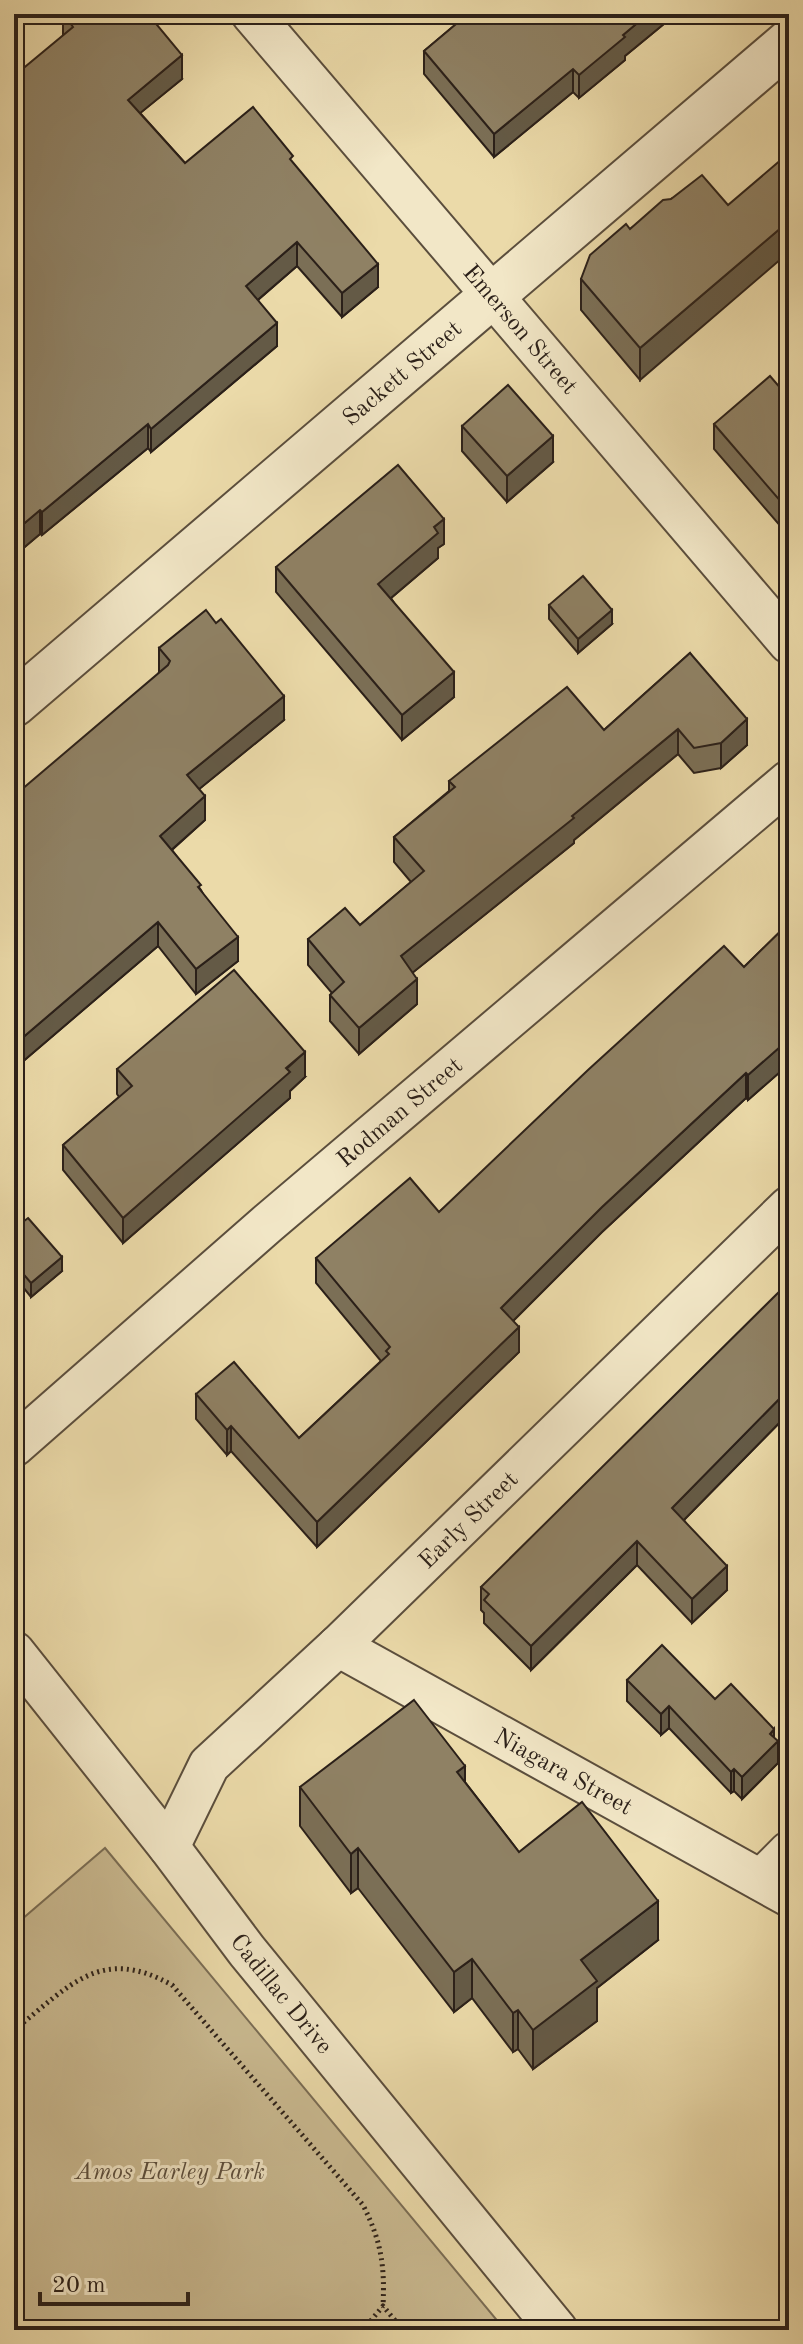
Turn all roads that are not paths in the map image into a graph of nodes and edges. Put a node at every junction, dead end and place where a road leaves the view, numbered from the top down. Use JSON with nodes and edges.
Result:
{"nodes":[{"id":1,"x":252,"y":14,"type":"edge"},
{"id":2,"x":789,"y":42,"type":"edge"},
{"id":3,"x":492,"y":295,"type":"junction"},
{"id":4,"x":789,"y":643,"type":"edge"},
{"id":5,"x":14,"y":704,"type":"edge"},
{"id":6,"x":789,"y":781,"type":"edge"},
{"id":7,"x":789,"y":1207,"type":"edge"},
{"id":8,"x":14,"y":1446,"type":"edge"},
{"id":9,"x":338,"y":1646,"type":"junction"},
{"id":10,"x":14,"y":1652,"type":"edge"},
{"id":11,"x":169,"y":1847,"type":"junction"},
{"id":12,"x":789,"y":1852,"type":"edge"},
{"id":13,"x":775,"y":1888,"type":"edge"},
{"id":14,"x":557,"y":2330,"type":"edge"}],
"edges":[{"from":1,"to":3,"type":"street","name":"Emerson Street"},
{"from":2,"to":3,"type":"street","name":"Sackett Street"},
{"from":3,"to":4,"type":"street","name":"Emerson Street"},
{"from":3,"to":5,"type":"street","name":"Sackett Street"},
{"from":6,"to":8,"type":"street","name":"Rodman Street"},
{"from":7,"to":9,"type":"street","name":"Early Street"},
{"from":9,"to":11,"type":"street","name":"Early Street"},
{"from":9,"to":13,"type":"street","name":"Niagara Street"},
{"from":10,"to":11,"type":"street","name":"Cadillac Drive"},
{"from":11,"to":14,"type":"street","name":"Cadillac Drive"},
{"from":12,"to":13,"type":"street"}]}
